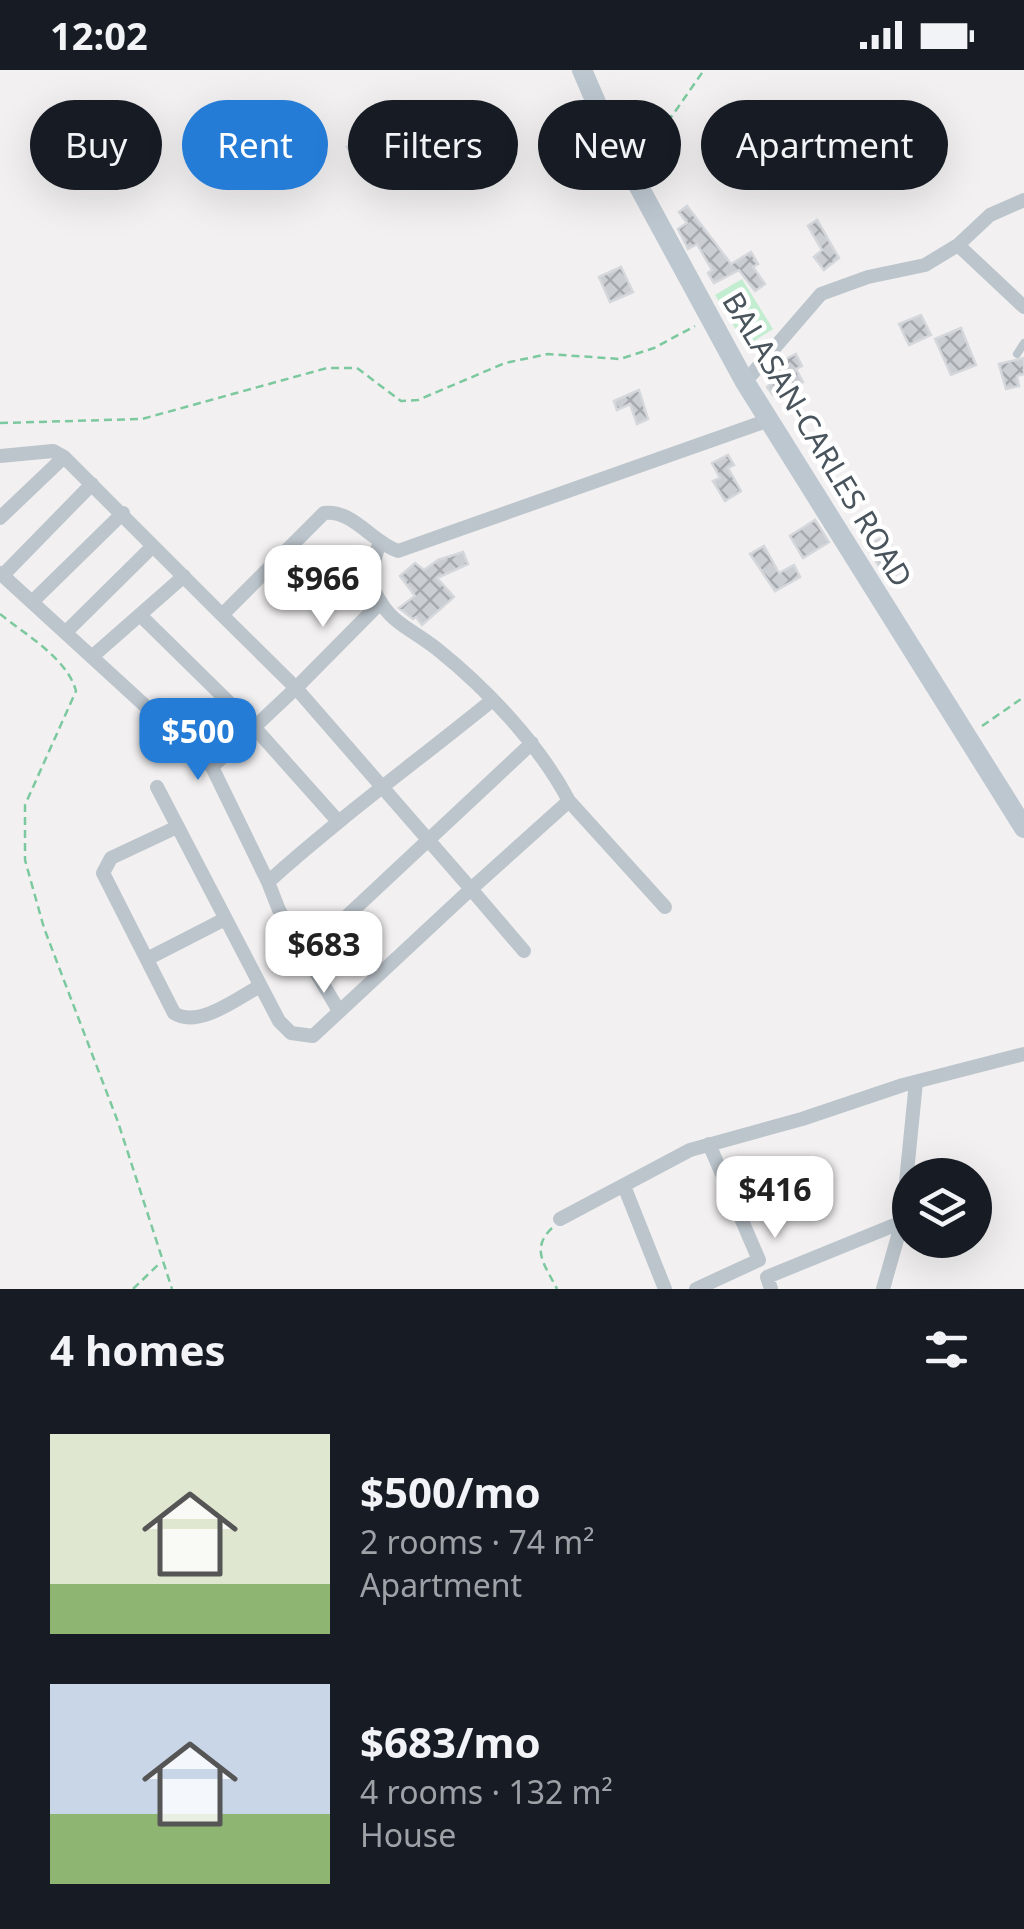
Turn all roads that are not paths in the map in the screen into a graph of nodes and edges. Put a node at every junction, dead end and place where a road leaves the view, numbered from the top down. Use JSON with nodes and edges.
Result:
{"nodes":[{"id":1,"x":582,"y":70,"type":"edge"},
{"id":2,"x":1024,"y":200,"type":"edge"},
{"id":3,"x":958,"y":245,"type":"junction"},
{"id":4,"x":1024,"y":308,"type":"edge"},
{"id":5,"x":1024,"y":343,"type":"edge"},
{"id":6,"x":1017,"y":354,"type":"dead end"},
{"id":7,"x":745,"y":382,"type":"junction"},
{"id":8,"x":769,"y":420,"type":"junction"},
{"id":9,"x":1,"y":456,"type":"edge"},
{"id":10,"x":64,"y":456,"type":"junction"},
{"id":11,"x":92,"y":484,"type":"junction"},
{"id":12,"x":123,"y":514,"type":"junction"},
{"id":13,"x":0,"y":518,"type":"edge"},
{"id":14,"x":379,"y":544,"type":"junction"},
{"id":15,"x":152,"y":547,"type":"junction"},
{"id":16,"x":1,"y":574,"type":"edge"},
{"id":17,"x":184,"y":576,"type":"junction"},
{"id":18,"x":33,"y":602,"type":"junction"},
{"id":19,"x":380,"y":602,"type":"junction"},
{"id":20,"x":140,"y":615,"type":"junction"},
{"id":21,"x":222,"y":615,"type":"junction"},
{"id":22,"x":66,"y":632,"type":"junction"},
{"id":23,"x":94,"y":656,"type":"junction"},
{"id":24,"x":296,"y":688,"type":"junction"},
{"id":25,"x":490,"y":702,"type":"junction"},
{"id":26,"x":254,"y":728,"type":"junction"},
{"id":27,"x":532,"y":742,"type":"junction"},
{"id":28,"x":212,"y":767,"type":"junction"},
{"id":29,"x":157,"y":787,"type":"dead end"},
{"id":30,"x":384,"y":788,"type":"junction"},
{"id":31,"x":569,"y":801,"type":"junction"},
{"id":32,"x":337,"y":820,"type":"junction"},
{"id":33,"x":177,"y":827,"type":"junction"},
{"id":34,"x":1024,"y":828,"type":"edge"},
{"id":35,"x":430,"y":841,"type":"junction"},
{"id":36,"x":268,"y":882,"type":"junction"},
{"id":37,"x":471,"y":889,"type":"junction"},
{"id":38,"x":665,"y":908,"type":"dead end"},
{"id":39,"x":225,"y":919,"type":"junction"},
{"id":40,"x":331,"y":931,"type":"dead end"},
{"id":41,"x":524,"y":950,"type":"dead end"},
{"id":42,"x":147,"y":960,"type":"junction"},
{"id":43,"x":260,"y":986,"type":"junction"},
{"id":44,"x":339,"y":1011,"type":"junction"},
{"id":45,"x":1024,"y":1054,"type":"edge"},
{"id":46,"x":916,"y":1082,"type":"junction"},
{"id":47,"x":709,"y":1144,"type":"junction"},
{"id":48,"x":908,"y":1158,"type":"edge"},
{"id":49,"x":624,"y":1186,"type":"junction"},
{"id":50,"x":560,"y":1219,"type":"road end"},
{"id":51,"x":892,"y":1227,"type":"edge"},
{"id":52,"x":892,"y":1257,"type":"edge"},
{"id":53,"x":759,"y":1260,"type":"junction"},
{"id":54,"x":769,"y":1283,"type":"edge"},
{"id":55,"x":664,"y":1289,"type":"edge"},
{"id":56,"x":696,"y":1289,"type":"edge"},
{"id":57,"x":883,"y":1289,"type":"edge"}],
"edges":[{"from":1,"to":7,"type":"main road","name":"BALASAN-CARLES ROAD"},
{"from":2,"to":3,"type":"street"},
{"from":3,"to":4,"type":"street"},
{"from":3,"to":7,"type":"street"},
{"from":5,"to":6,"type":"lane"},
{"from":7,"to":8,"type":"main road","name":"BALASAN-CARLES ROAD"},
{"from":8,"to":14,"type":"street"},
{"from":8,"to":34,"type":"main road","name":"BALASAN-CARLES ROAD"},
{"from":9,"to":10,"type":"street"},
{"from":10,"to":11,"type":"street"},
{"from":10,"to":13,"type":"street"},
{"from":11,"to":12,"type":"street"},
{"from":11,"to":16,"type":"street"},
{"from":12,"to":15,"type":"street"},
{"from":12,"to":18,"type":"street"},
{"from":14,"to":19,"type":"street"},
{"from":14,"to":21,"type":"street"},
{"from":15,"to":17,"type":"street"},
{"from":15,"to":22,"type":"street"},
{"from":16,"to":18,"type":"street"},
{"from":17,"to":20,"type":"street"},
{"from":17,"to":21,"type":"street"},
{"from":18,"to":22,"type":"street"},
{"from":19,"to":24,"type":"street"},
{"from":19,"to":25,"type":"street"},
{"from":20,"to":23,"type":"street"},
{"from":20,"to":26,"type":"street"},
{"from":21,"to":24,"type":"street"},
{"from":22,"to":23,"type":"street"},
{"from":23,"to":28,"type":"street"},
{"from":24,"to":26,"type":"street"},
{"from":24,"to":30,"type":"street"},
{"from":25,"to":27,"type":"street"},
{"from":25,"to":30,"type":"street"},
{"from":26,"to":28,"type":"street"},
{"from":26,"to":32,"type":"street"},
{"from":27,"to":31,"type":"street"},
{"from":27,"to":35,"type":"street"},
{"from":28,"to":36,"type":"street"},
{"from":29,"to":33,"type":"street"},
{"from":30,"to":32,"type":"street"},
{"from":30,"to":35,"type":"street"},
{"from":31,"to":37,"type":"street"},
{"from":31,"to":38,"type":"street"},
{"from":32,"to":36,"type":"street"},
{"from":33,"to":39,"type":"street"},
{"from":33,"to":42,"type":"street"},
{"from":35,"to":37,"type":"street"},
{"from":35,"to":40,"type":"street"},
{"from":36,"to":44,"type":"street"},
{"from":37,"to":41,"type":"street"},
{"from":37,"to":44,"type":"street"},
{"from":39,"to":42,"type":"street"},
{"from":39,"to":43,"type":"street"},
{"from":42,"to":43,"type":"street"},
{"from":43,"to":44,"type":"street"},
{"from":45,"to":46,"type":"street"},
{"from":46,"to":47,"type":"street"},
{"from":46,"to":48,"type":"street"},
{"from":47,"to":49,"type":"street"},
{"from":47,"to":53,"type":"street"},
{"from":49,"to":50,"type":"street"},
{"from":49,"to":55,"type":"street"},
{"from":51,"to":54,"type":"street"},
{"from":52,"to":57,"type":"street"},
{"from":53,"to":54,"type":"street"},
{"from":53,"to":56,"type":"street"}]}
